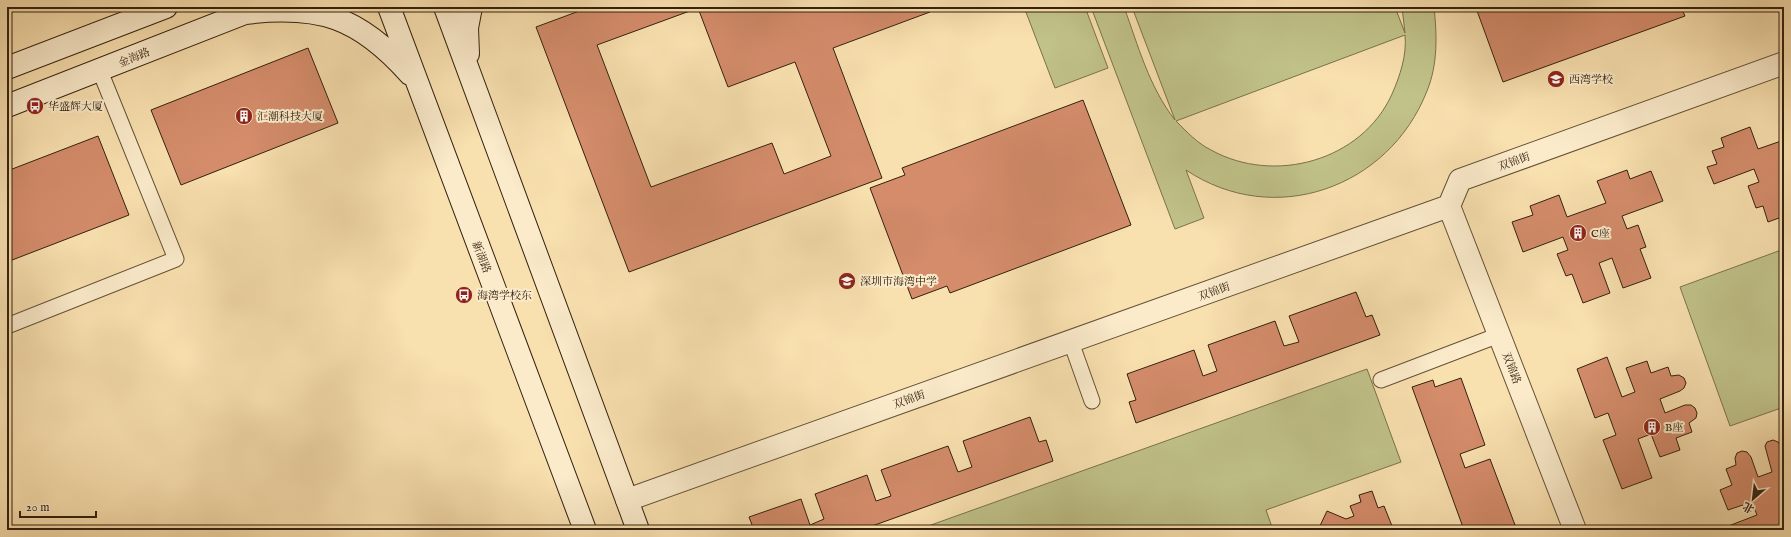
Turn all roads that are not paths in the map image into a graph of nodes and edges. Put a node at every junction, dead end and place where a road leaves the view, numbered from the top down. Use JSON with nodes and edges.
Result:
{"nodes":[{"id":1,"x":166,"y":7,"type":"edge"},
{"id":2,"x":389,"y":7,"type":"edge"},
{"id":3,"x":446,"y":7,"type":"edge"},
{"id":4,"x":471,"y":7,"type":"edge"},
{"id":5,"x":252,"y":10,"type":"edge"},
{"id":6,"x":1784,"y":64,"type":"edge"},
{"id":7,"x":7,"y":68,"type":"edge"},
{"id":8,"x":468,"y":68,"type":"junction"},
{"id":9,"x":100,"y":71,"type":"junction"},
{"id":10,"x":417,"y":83,"type":"junction"},
{"id":11,"x":7,"y":106,"type":"edge"},
{"id":12,"x":1449,"y":206,"type":"junction"},
{"id":13,"x":7,"y":326,"type":"edge"},
{"id":14,"x":1499,"y":335,"type":"junction"},
{"id":15,"x":1071,"y":342,"type":"junction"},
{"id":16,"x":1381,"y":380,"type":"dead end"},
{"id":17,"x":1092,"y":401,"type":"dead end"},
{"id":18,"x":628,"y":500,"type":"junction"},
{"id":19,"x":585,"y":530,"type":"edge"},
{"id":20,"x":638,"y":530,"type":"edge"},
{"id":21,"x":1575,"y":530,"type":"edge"}],
"edges":[{"from":1,"to":7,"type":"street"},
{"from":2,"to":10,"type":"street","name":"新湖路"},
{"from":3,"to":8,"type":"street"},
{"from":4,"to":8,"type":"street"},
{"from":5,"to":9,"type":"street","name":"金海路"},
{"from":5,"to":10,"type":"street","name":"金海路"},
{"from":6,"to":12,"type":"street","name":"双锦街"},
{"from":8,"to":18,"type":"street"},
{"from":9,"to":11,"type":"street","name":"金海路"},
{"from":9,"to":13,"type":"lane"},
{"from":10,"to":19,"type":"street","name":"新湖路"},
{"from":12,"to":14,"type":"street","name":"双锦路"},
{"from":12,"to":15,"type":"street","name":"双锦街"},
{"from":14,"to":16,"type":"lane"},
{"from":14,"to":21,"type":"street","name":"双锦路"},
{"from":15,"to":17,"type":"lane"},
{"from":15,"to":18,"type":"street","name":"双锦街"},
{"from":18,"to":20,"type":"street"}]}
